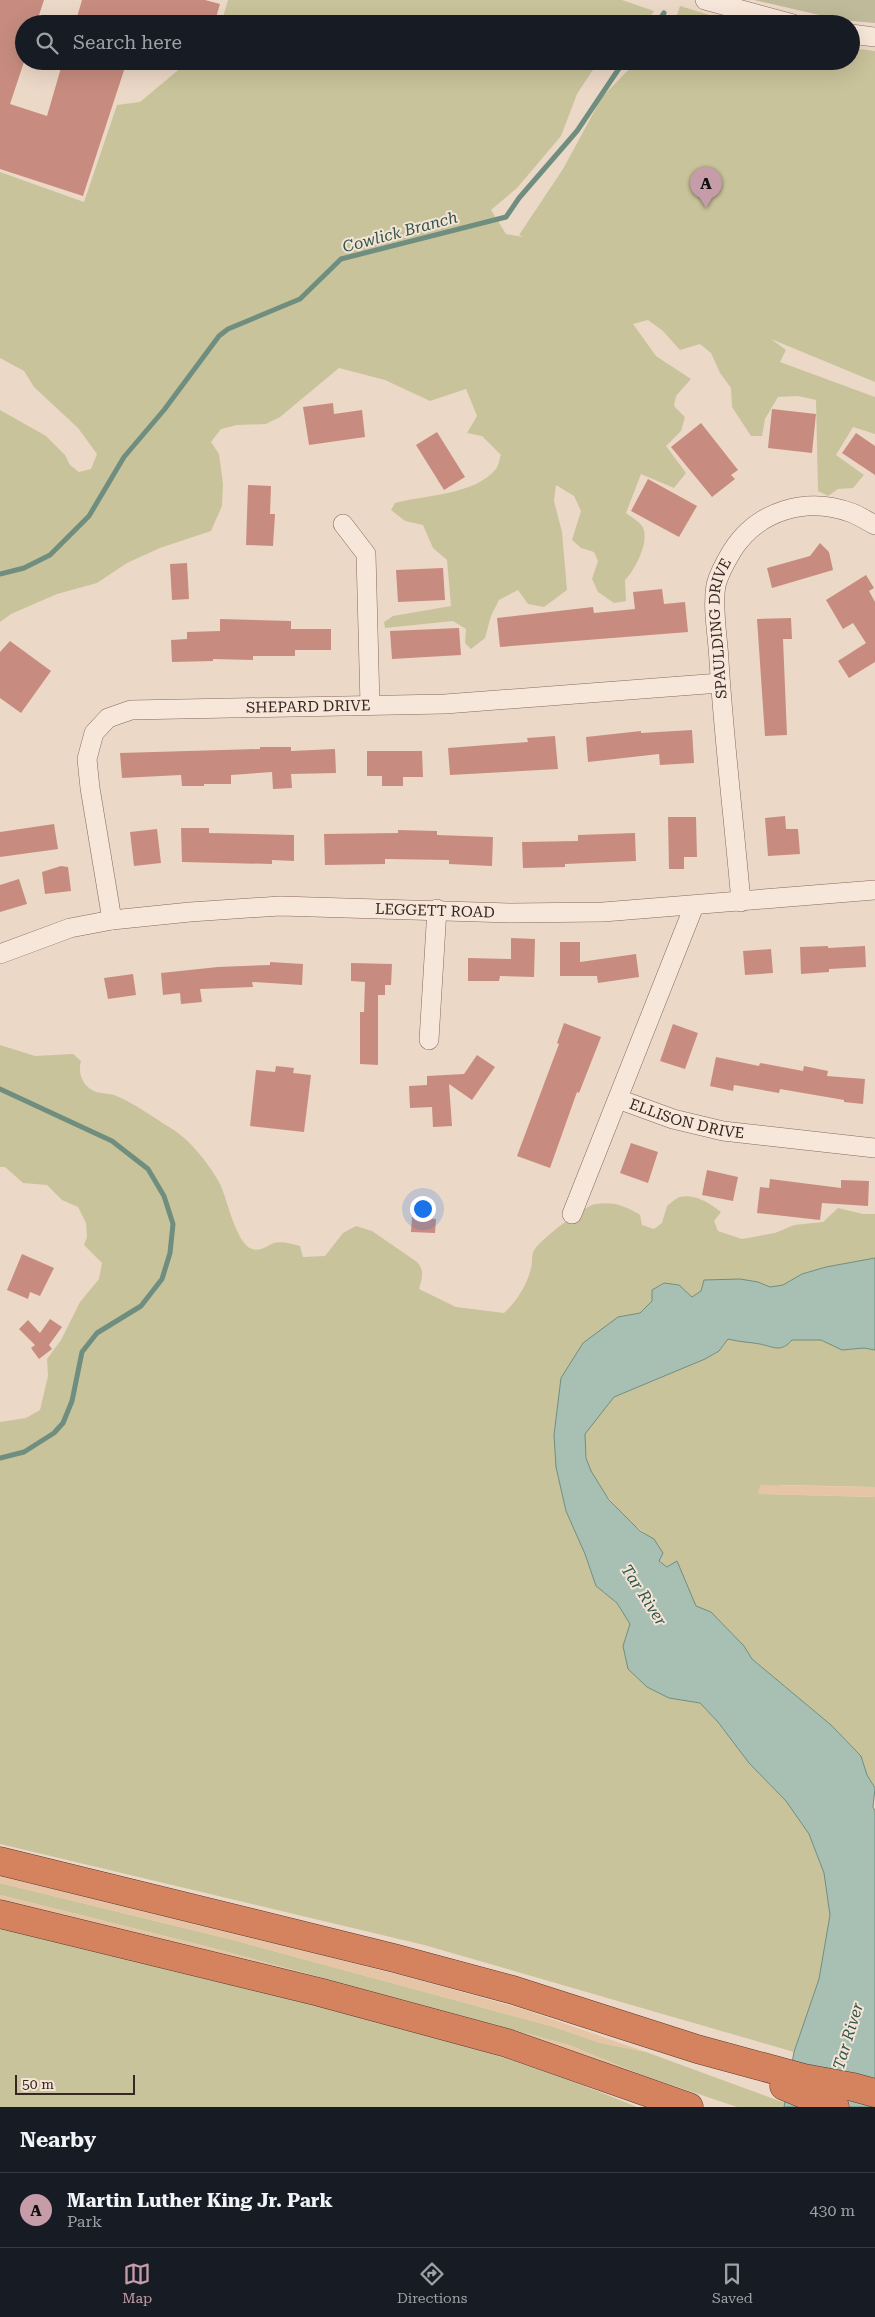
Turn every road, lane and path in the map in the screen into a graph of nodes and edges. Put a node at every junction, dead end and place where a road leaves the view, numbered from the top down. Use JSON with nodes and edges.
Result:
{"nodes":[{"id":1,"x":705,"y":0,"type":"edge"},
{"id":2,"x":760,"y":15,"type":"edge"},
{"id":3,"x":860,"y":35,"type":"edge"},
{"id":4,"x":875,"y":37,"type":"edge"},
{"id":5,"x":343,"y":524,"type":"dead end"},
{"id":6,"x":875,"y":525,"type":"edge"},
{"id":7,"x":720,"y":683,"type":"junction"},
{"id":8,"x":370,"y":705,"type":"junction"},
{"id":9,"x":875,"y":890,"type":"edge"},
{"id":10,"x":741,"y":902,"type":"junction"},
{"id":11,"x":694,"y":906,"type":"junction"},
{"id":12,"x":437,"y":909,"type":"junction"},
{"id":13,"x":112,"y":920,"type":"junction"},
{"id":14,"x":0,"y":954,"type":"edge"},
{"id":15,"x":429,"y":1040,"type":"dead end"},
{"id":16,"x":618,"y":1099,"type":"junction"},
{"id":17,"x":875,"y":1148,"type":"edge"},
{"id":18,"x":572,"y":1214,"type":"dead end"},
{"id":19,"x":0,"y":1861,"type":"edge"},
{"id":20,"x":0,"y":1914,"type":"edge"},
{"id":21,"x":697,"y":2049,"type":"junction"},
{"id":22,"x":875,"y":2093,"type":"edge"},
{"id":23,"x":689,"y":2107,"type":"edge"},
{"id":24,"x":835,"y":2107,"type":"edge"}],
"edges":[{"from":1,"to":2,"type":"street"},
{"from":3,"to":4,"type":"street"},
{"from":5,"to":8,"type":"street"},
{"from":6,"to":7,"type":"street","name":"SPAULDING DRIVE"},
{"from":7,"to":8,"type":"street","name":"SHEPARD DRIVE"},
{"from":7,"to":10,"type":"street","name":"SPAULDING DRIVE"},
{"from":8,"to":13,"type":"street","name":"SHEPARD DRIVE"},
{"from":9,"to":10,"type":"street","name":"LEGGETT ROAD"},
{"from":10,"to":11,"type":"street","name":"LEGGETT ROAD"},
{"from":11,"to":12,"type":"street","name":"LEGGETT ROAD"},
{"from":11,"to":16,"type":"street","name":"ELLISON DRIVE"},
{"from":12,"to":13,"type":"street","name":"LEGGETT ROAD"},
{"from":12,"to":15,"type":"street"},
{"from":13,"to":14,"type":"street","name":"LEGGETT ROAD"},
{"from":16,"to":17,"type":"street","name":"ELLISON DRIVE"},
{"from":16,"to":18,"type":"street"},
{"from":19,"to":21,"type":"highway"},
{"from":20,"to":23,"type":"highway"},
{"from":21,"to":22,"type":"highway"},
{"from":21,"to":24,"type":"highway"}]}
